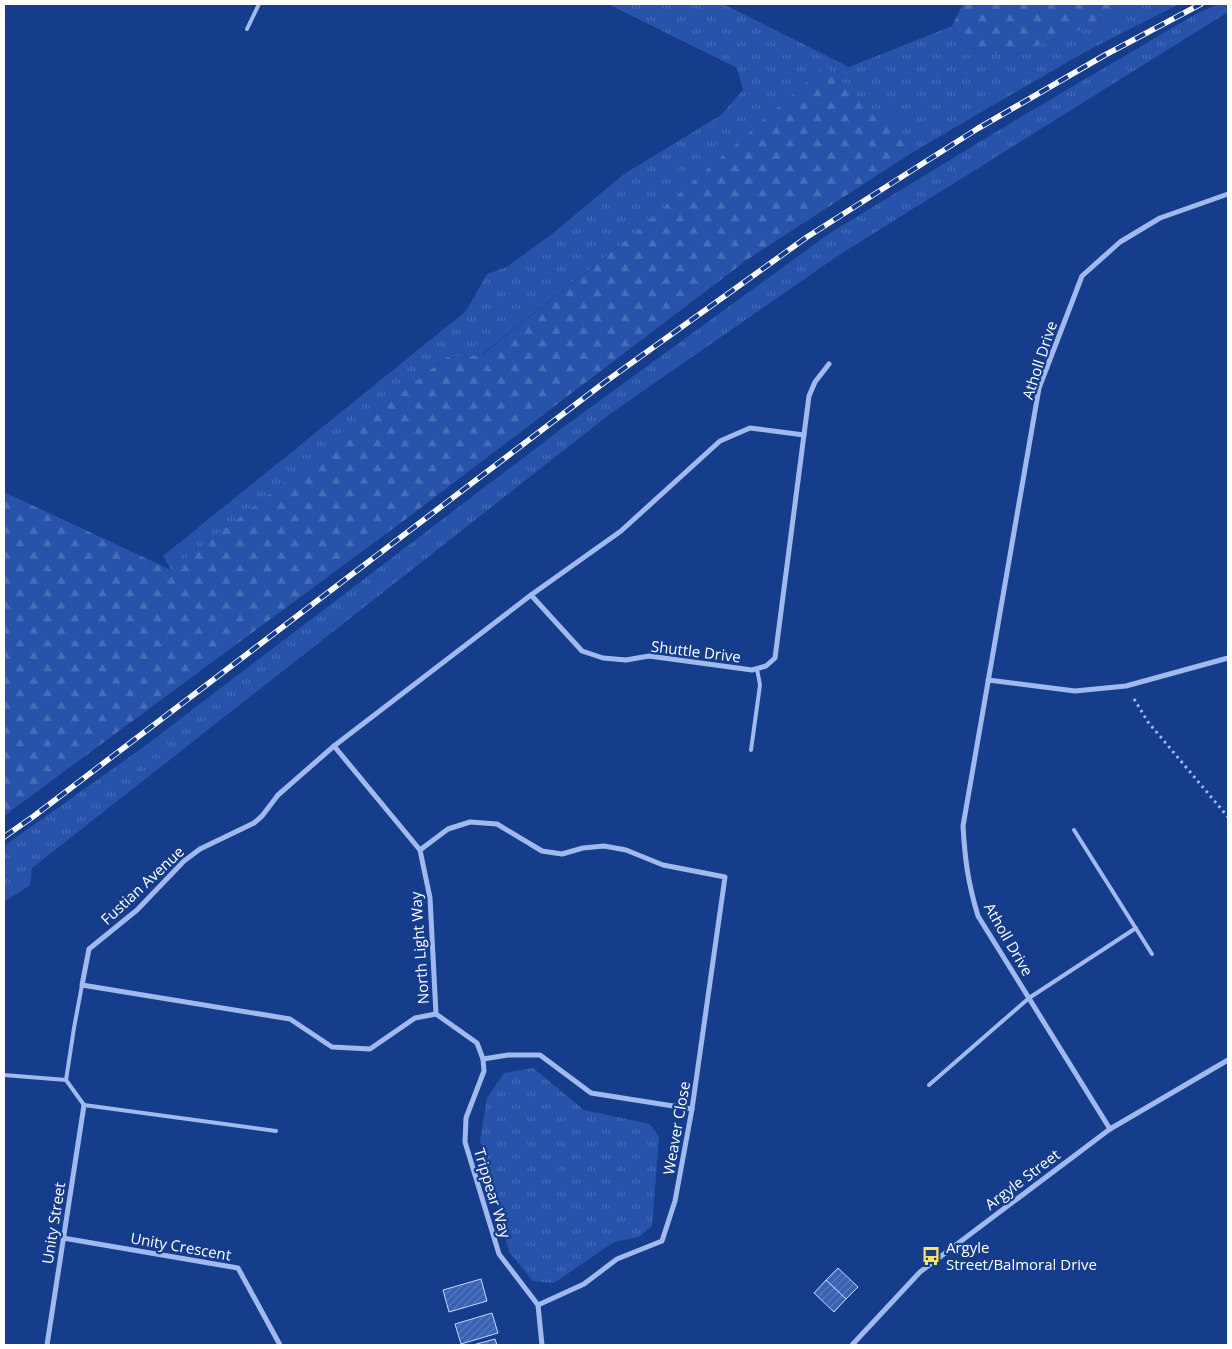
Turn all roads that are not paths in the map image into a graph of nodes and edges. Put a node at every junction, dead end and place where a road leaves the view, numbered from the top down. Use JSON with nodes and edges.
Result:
{"nodes":[{"id":1,"x":259,"y":4,"type":"edge"},
{"id":2,"x":247,"y":29,"type":"dead end"},
{"id":3,"x":1228,"y":194,"type":"edge"},
{"id":4,"x":829,"y":364,"type":"dead end"},
{"id":5,"x":804,"y":435,"type":"junction"},
{"id":6,"x":531,"y":595,"type":"junction"},
{"id":7,"x":1228,"y":658,"type":"edge"},
{"id":8,"x":757,"y":669,"type":"junction"},
{"id":9,"x":988,"y":680,"type":"junction"},
{"id":10,"x":334,"y":746,"type":"junction"},
{"id":11,"x":751,"y":750,"type":"dead end"},
{"id":12,"x":1074,"y":830,"type":"dead end"},
{"id":13,"x":420,"y":850,"type":"junction"},
{"id":14,"x":1136,"y":928,"type":"junction"},
{"id":15,"x":1152,"y":954,"type":"dead end"},
{"id":16,"x":82,"y":985,"type":"junction"},
{"id":17,"x":1029,"y":998,"type":"junction"},
{"id":18,"x":436,"y":1014,"type":"junction"},
{"id":19,"x":483,"y":1059,"type":"junction"},
{"id":20,"x":1228,"y":1060,"type":"edge"},
{"id":21,"x":4,"y":1075,"type":"edge"},
{"id":22,"x":66,"y":1080,"type":"junction"},
{"id":23,"x":929,"y":1085,"type":"dead end"},
{"id":24,"x":84,"y":1105,"type":"junction"},
{"id":25,"x":692,"y":1109,"type":"junction"},
{"id":26,"x":1110,"y":1129,"type":"junction"},
{"id":27,"x":276,"y":1132,"type":"dead end"},
{"id":28,"x":63,"y":1238,"type":"junction"},
{"id":29,"x":538,"y":1305,"type":"junction"},
{"id":30,"x":47,"y":1345,"type":"edge"},
{"id":31,"x":280,"y":1345,"type":"edge"},
{"id":32,"x":542,"y":1345,"type":"edge"},
{"id":33,"x":852,"y":1345,"type":"edge"}],
"edges":[{"from":1,"to":2,"type":"lane"},
{"from":3,"to":9,"type":"street","name":"Atholl Drive"},
{"from":4,"to":5,"type":"street","name":"Shuttle Drive"},
{"from":5,"to":6,"type":"street"},
{"from":5,"to":8,"type":"street","name":"Shuttle Drive"},
{"from":6,"to":8,"type":"street","name":"Shuttle Drive"},
{"from":6,"to":10,"type":"street"},
{"from":7,"to":9,"type":"street"},
{"from":8,"to":11,"type":"lane"},
{"from":9,"to":17,"type":"street","name":"Atholl Drive"},
{"from":10,"to":13,"type":"street","name":"North Light Way"},
{"from":10,"to":16,"type":"street","name":"Fustian Avenue"},
{"from":12,"to":14,"type":"lane"},
{"from":13,"to":18,"type":"street","name":"North Light Way"},
{"from":13,"to":25,"type":"street","name":"Weaver Close"},
{"from":14,"to":15,"type":"lane"},
{"from":14,"to":17,"type":"lane"},
{"from":16,"to":18,"type":"street"},
{"from":16,"to":22,"type":"lane"},
{"from":17,"to":23,"type":"lane"},
{"from":17,"to":26,"type":"street","name":"Atholl Drive"},
{"from":18,"to":19,"type":"street"},
{"from":19,"to":25,"type":"street"},
{"from":19,"to":29,"type":"street","name":"Trippear Way"},
{"from":20,"to":26,"type":"street","name":"Argyle Street"},
{"from":21,"to":22,"type":"lane"},
{"from":22,"to":24,"type":"lane"},
{"from":24,"to":27,"type":"lane"},
{"from":24,"to":28,"type":"street","name":"Unity Street"},
{"from":25,"to":29,"type":"street","name":"Weaver Close"},
{"from":26,"to":33,"type":"street","name":"Argyle Street"},
{"from":28,"to":30,"type":"street","name":"Unity Street"},
{"from":28,"to":31,"type":"street","name":"Unity Crescent"},
{"from":29,"to":32,"type":"street"}]}
